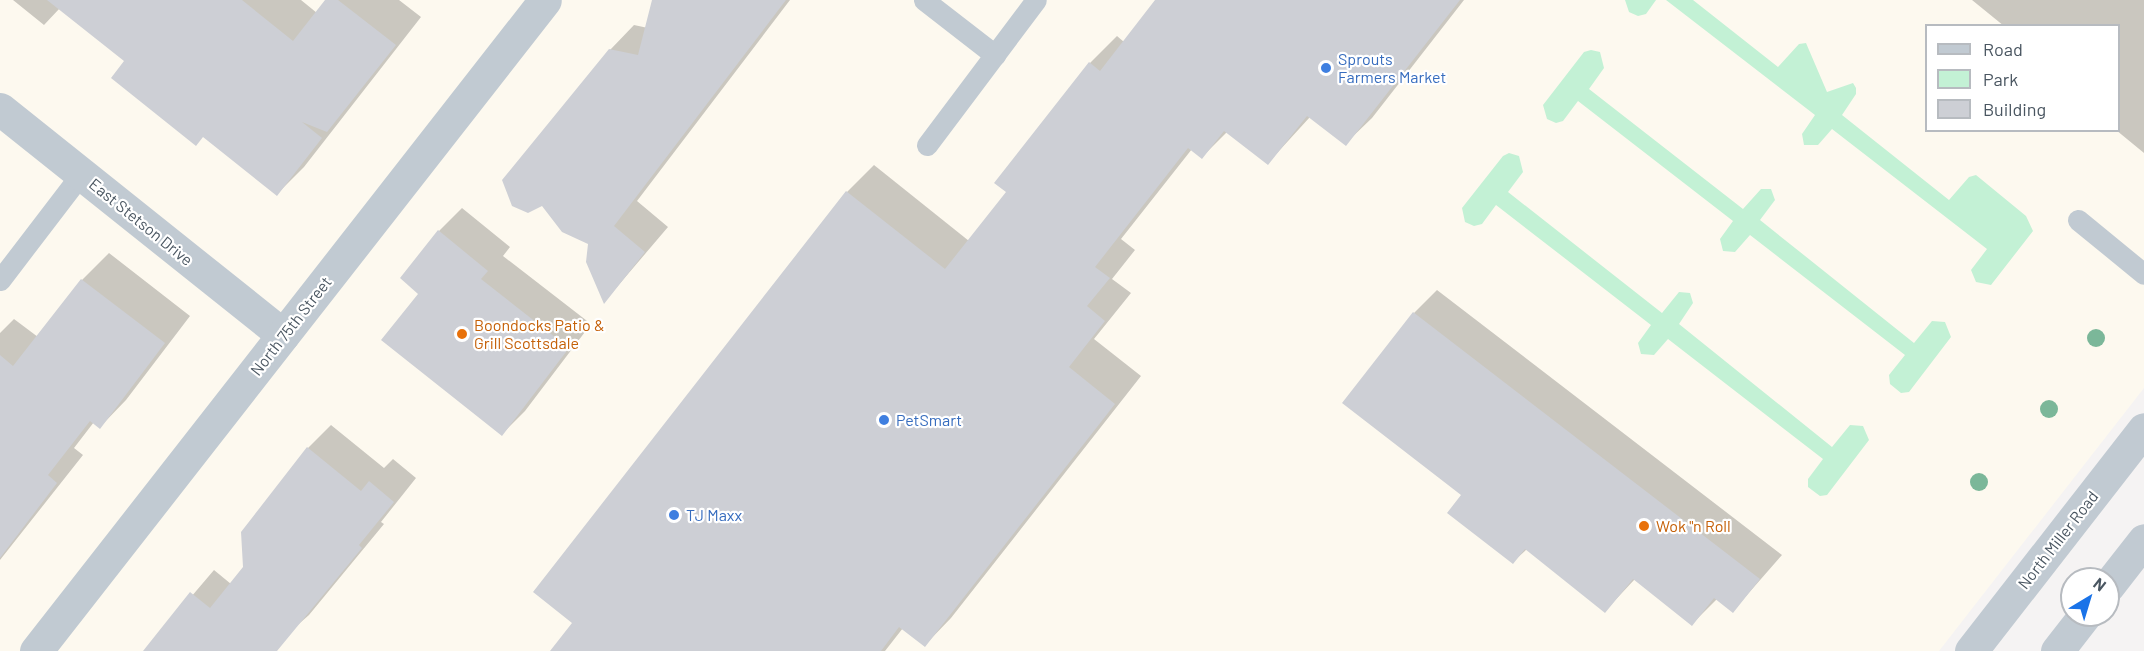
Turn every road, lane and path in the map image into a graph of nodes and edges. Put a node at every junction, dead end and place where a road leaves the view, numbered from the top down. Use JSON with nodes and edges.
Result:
{"nodes":[{"id":1,"x":545,"y":0,"type":"edge"},
{"id":2,"x":924,"y":0,"type":"edge"},
{"id":3,"x":1036,"y":0,"type":"edge"},
{"id":4,"x":995,"y":55,"type":"junction"},
{"id":5,"x":0,"y":109,"type":"edge"},
{"id":6,"x":927,"y":145,"type":"dead end"},
{"id":7,"x":81,"y":174,"type":"junction"},
{"id":8,"x":2078,"y":220,"type":"dead end"},
{"id":9,"x":2144,"y":274,"type":"edge"},
{"id":10,"x":0,"y":280,"type":"edge"},
{"id":11,"x":283,"y":335,"type":"junction"},
{"id":12,"x":2144,"y":429,"type":"edge"},
{"id":13,"x":2144,"y":540,"type":"edge"},
{"id":14,"x":2120,"y":571,"type":"edge"},
{"id":15,"x":2076,"y":627,"type":"edge"},
{"id":16,"x":36,"y":651,"type":"edge"},
{"id":17,"x":1971,"y":651,"type":"edge"},
{"id":18,"x":2057,"y":651,"type":"edge"}],
"edges":[{"from":1,"to":11,"type":"street","name":"North 75th Street"},
{"from":2,"to":4,"type":"lane"},
{"from":3,"to":4,"type":"lane"},
{"from":4,"to":6,"type":"lane"},
{"from":5,"to":7,"type":"street","name":"East Stetson Drive"},
{"from":7,"to":10,"type":"lane"},
{"from":7,"to":11,"type":"street","name":"East Stetson Drive"},
{"from":8,"to":9,"type":"lane"},
{"from":11,"to":16,"type":"street","name":"North 75th Street"},
{"from":12,"to":17,"type":"street","name":"North Miller Road"},
{"from":13,"to":14,"type":"street"},
{"from":15,"to":18,"type":"street"}]}
